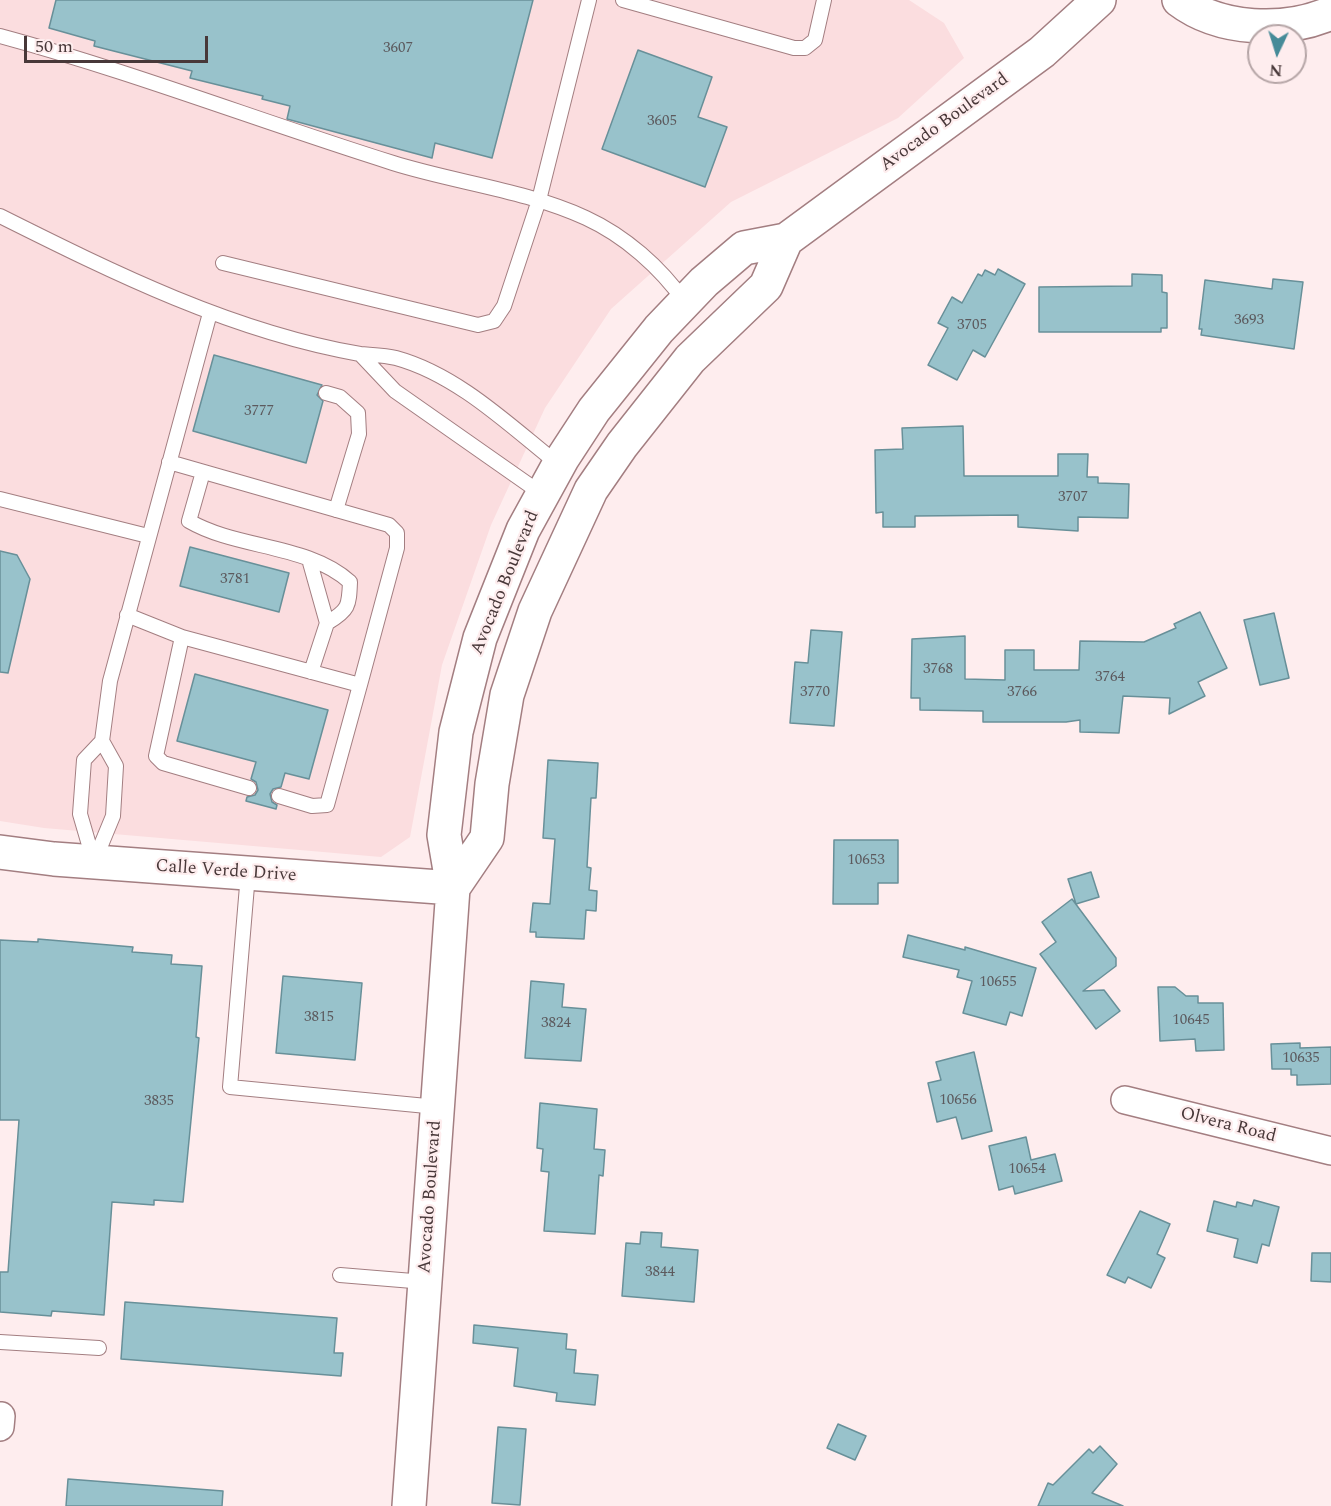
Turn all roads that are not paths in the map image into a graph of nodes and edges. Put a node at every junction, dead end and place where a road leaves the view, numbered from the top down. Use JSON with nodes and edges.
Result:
{"nodes":[{"id":1,"x":589,"y":0,"type":"edge"},
{"id":2,"x":623,"y":0,"type":"edge"},
{"id":3,"x":824,"y":0,"type":"edge"},
{"id":4,"x":1099,"y":0,"type":"edge"},
{"id":5,"x":1179,"y":0,"type":"edge"},
{"id":6,"x":1331,"y":13,"type":"edge"},
{"id":7,"x":0,"y":36,"type":"edge"},
{"id":8,"x":539,"y":200,"type":"junction"},
{"id":9,"x":0,"y":216,"type":"edge"},
{"id":10,"x":786,"y":240,"type":"junction"},
{"id":11,"x":223,"y":263,"type":"dead end"},
{"id":12,"x":685,"y":302,"type":"junction"},
{"id":13,"x":210,"y":312,"type":"junction"},
{"id":14,"x":360,"y":354,"type":"junction"},
{"id":15,"x":197,"y":360,"type":"junction"},
{"id":16,"x":212,"y":363,"type":"dead end"},
{"id":17,"x":326,"y":393,"type":"dead end"},
{"id":18,"x":622,"y":445,"type":"junction"},
{"id":19,"x":169,"y":462,"type":"junction"},
{"id":20,"x":559,"y":465,"type":"junction"},
{"id":21,"x":203,"y":472,"type":"junction"},
{"id":22,"x":542,"y":494,"type":"junction"},
{"id":23,"x":0,"y":499,"type":"edge"},
{"id":24,"x":336,"y":510,"type":"junction"},
{"id":25,"x":148,"y":536,"type":"junction"},
{"id":26,"x":309,"y":559,"type":"junction"},
{"id":27,"x":127,"y":615,"type":"junction"},
{"id":28,"x":327,"y":623,"type":"junction"},
{"id":29,"x":182,"y":637,"type":"junction"},
{"id":30,"x":522,"y":650,"type":"junction"},
{"id":31,"x":311,"y":672,"type":"junction"},
{"id":32,"x":360,"y":685,"type":"junction"},
{"id":33,"x":102,"y":741,"type":"junction"},
{"id":34,"x":249,"y":788,"type":"dead end"},
{"id":35,"x":279,"y":796,"type":"dead end"},
{"id":36,"x":0,"y":852,"type":"edge"},
{"id":37,"x":94,"y":862,"type":"junction"},
{"id":38,"x":248,"y":874,"type":"junction"},
{"id":39,"x":453,"y":888,"type":"junction"},
{"id":40,"x":1125,"y":1100,"type":"dead end"},
{"id":41,"x":437,"y":1107,"type":"junction"},
{"id":42,"x":1331,"y":1151,"type":"edge"},
{"id":43,"x":340,"y":1275,"type":"dead end"},
{"id":44,"x":425,"y":1282,"type":"junction"},
{"id":45,"x":0,"y":1342,"type":"edge"},
{"id":46,"x":99,"y":1348,"type":"dead end"},
{"id":47,"x":1,"y":1416,"type":"edge"},
{"id":48,"x":0,"y":1427,"type":"edge"},
{"id":49,"x":409,"y":1506,"type":"edge"}],
"edges":[{"from":1,"to":8,"type":"lane"},
{"from":2,"to":3,"type":"lane"},
{"from":4,"to":10,"type":"main road","name":"Avocado Boulevard"},
{"from":5,"to":6,"type":"main road"},
{"from":7,"to":8,"type":"lane"},
{"from":8,"to":11,"type":"lane"},
{"from":8,"to":12,"type":"lane"},
{"from":9,"to":13,"type":"lane"},
{"from":10,"to":12,"type":"main road","name":"Avocado Boulevard"},
{"from":10,"to":18,"type":"main road","name":"Avocado Boulevard"},
{"from":12,"to":18,"type":"main road"},
{"from":12,"to":20,"type":"main road","name":"Avocado Boulevard"},
{"from":13,"to":14,"type":"lane"},
{"from":13,"to":15,"type":"lane"},
{"from":14,"to":20,"type":"lane"},
{"from":14,"to":22,"type":"lane"},
{"from":15,"to":16,"type":"lane"},
{"from":15,"to":19,"type":"lane"},
{"from":17,"to":24,"type":"lane"},
{"from":18,"to":30,"type":"main road","name":"Avocado Boulevard"},
{"from":19,"to":21,"type":"lane"},
{"from":19,"to":25,"type":"lane"},
{"from":20,"to":22,"type":"main road","name":"Avocado Boulevard"},
{"from":20,"to":30,"type":"main road"},
{"from":21,"to":24,"type":"lane"},
{"from":21,"to":26,"type":"lane"},
{"from":22,"to":39,"type":"main road","name":"Avocado Boulevard"},
{"from":23,"to":25,"type":"lane"},
{"from":24,"to":32,"type":"lane"},
{"from":25,"to":27,"type":"lane"},
{"from":26,"to":28,"type":"lane"},
{"from":26,"to":28,"type":"lane"},
{"from":27,"to":29,"type":"lane"},
{"from":27,"to":33,"type":"lane"},
{"from":28,"to":31,"type":"lane"},
{"from":29,"to":31,"type":"lane"},
{"from":29,"to":34,"type":"lane"},
{"from":30,"to":39,"type":"main road","name":"Avocado Boulevard"},
{"from":31,"to":32,"type":"lane"},
{"from":32,"to":35,"type":"lane"},
{"from":33,"to":37,"type":"lane"},
{"from":33,"to":37,"type":"lane"},
{"from":36,"to":37,"type":"main road","name":"Calle Verde Drive"},
{"from":37,"to":38,"type":"main road","name":"Calle Verde Drive"},
{"from":38,"to":39,"type":"main road","name":"Calle Verde Drive"},
{"from":38,"to":41,"type":"lane"},
{"from":39,"to":41,"type":"main road","name":"Avocado Boulevard"},
{"from":40,"to":42,"type":"street","name":"Olvera Road"},
{"from":41,"to":44,"type":"main road","name":"Avocado Boulevard"},
{"from":43,"to":44,"type":"lane"},
{"from":44,"to":49,"type":"main road","name":"Avocado Boulevard"},
{"from":45,"to":46,"type":"lane"},
{"from":47,"to":48,"type":"street"}]}
